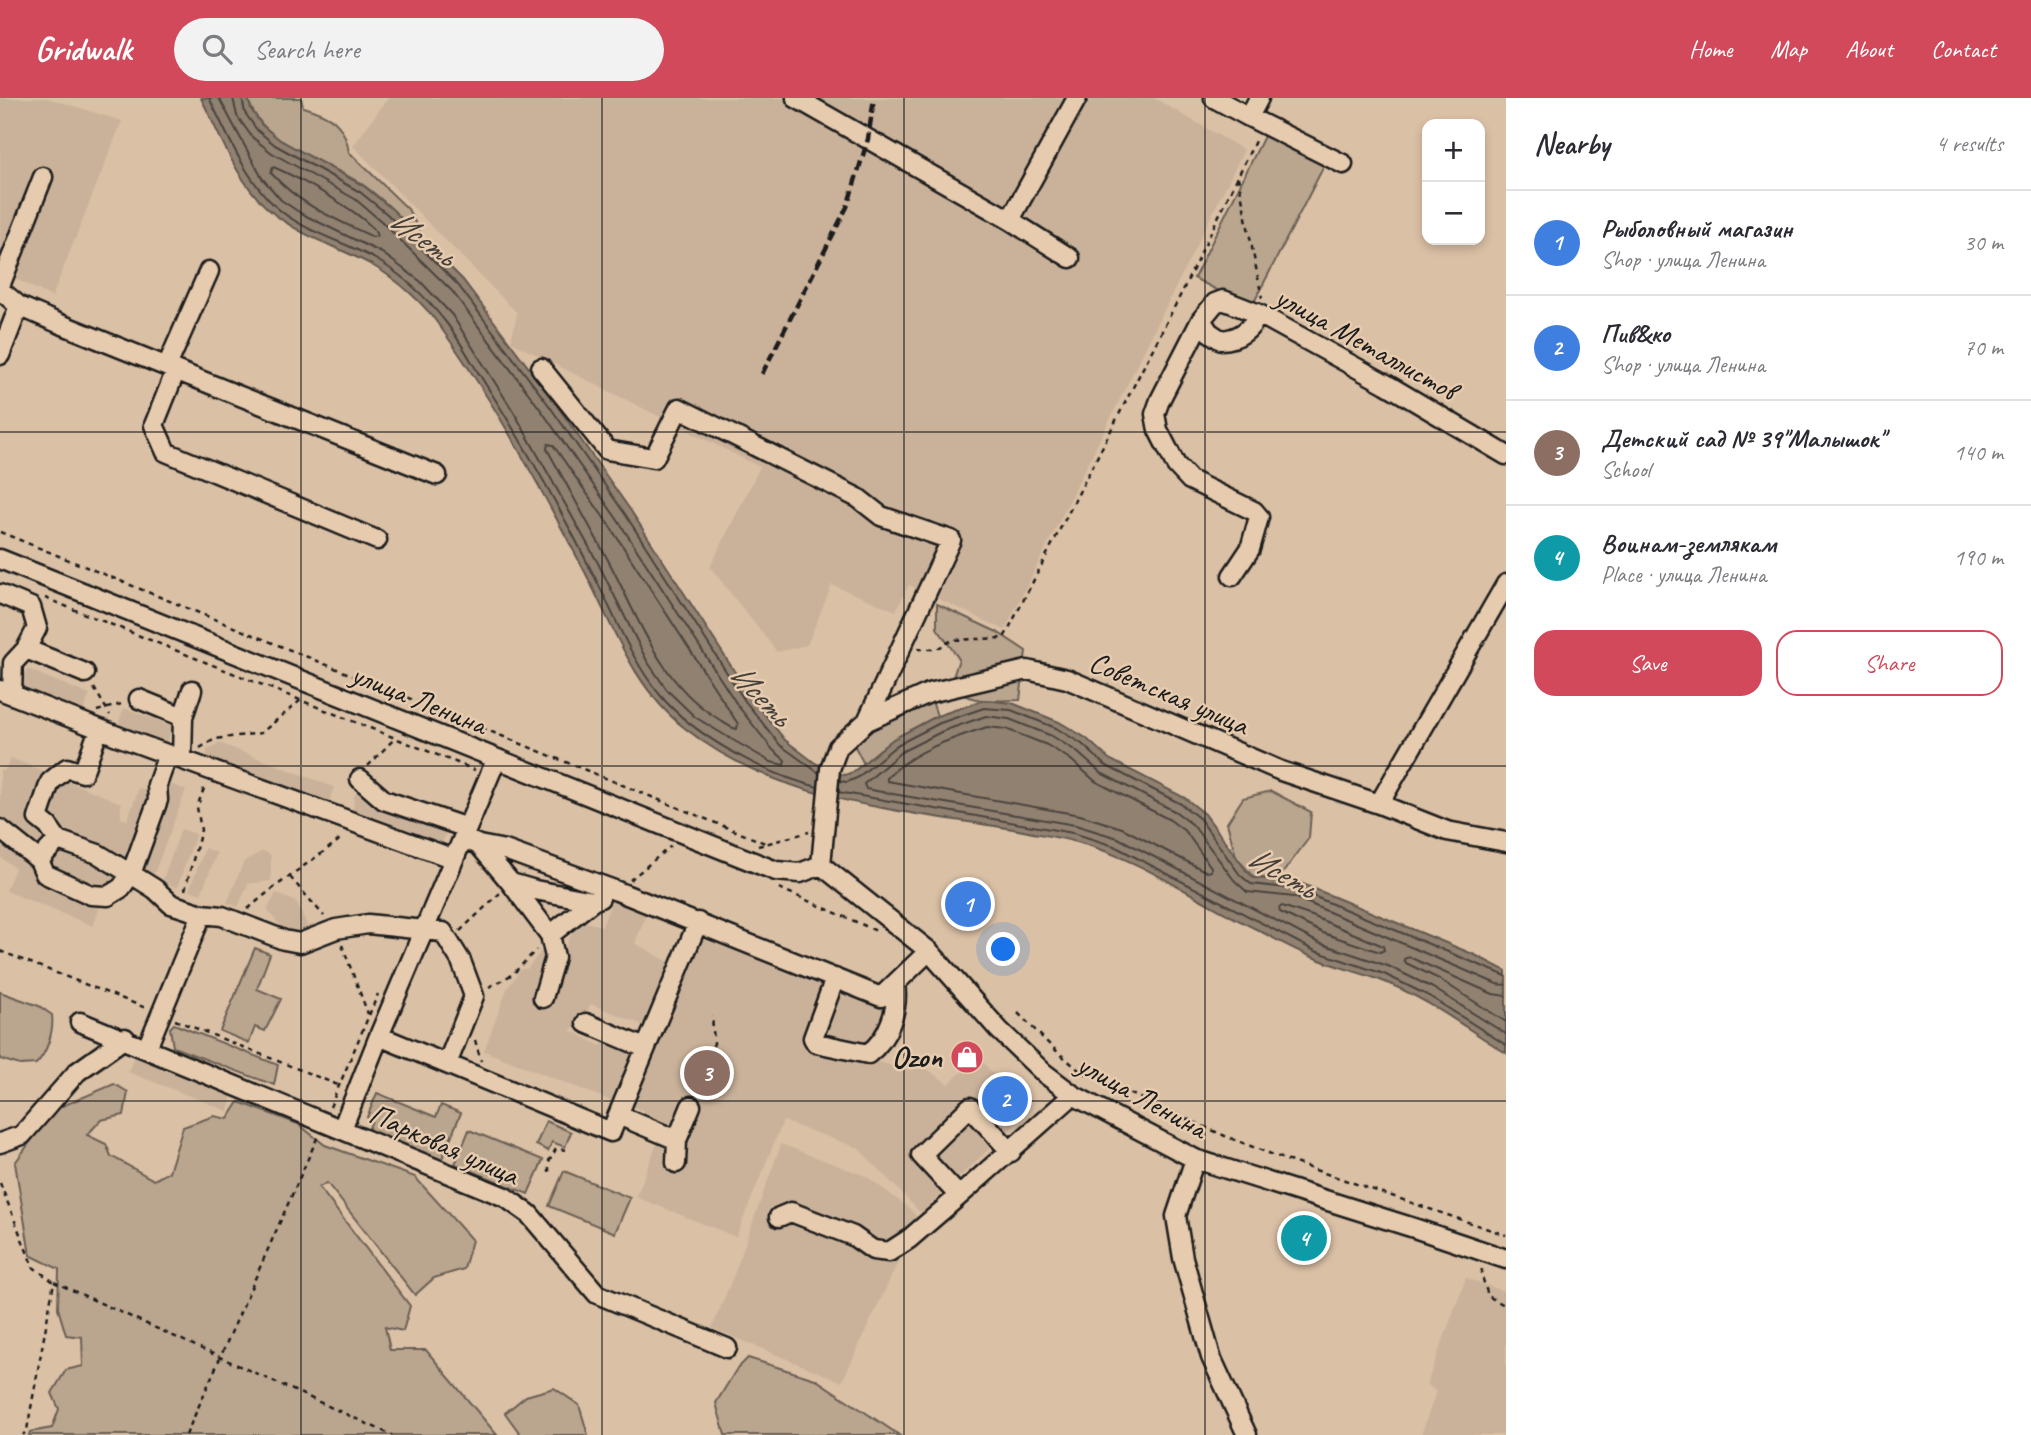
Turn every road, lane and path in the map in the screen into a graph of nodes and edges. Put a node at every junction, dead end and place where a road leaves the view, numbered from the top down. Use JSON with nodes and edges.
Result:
{"nodes":[{"id":1,"x":796,"y":98,"type":"edge"},
{"id":2,"x":1077,"y":98,"type":"edge"},
{"id":3,"x":1214,"y":98,"type":"edge"},
{"id":4,"x":1259,"y":98,"type":"edge"},
{"id":5,"x":1256,"y":121,"type":"junction"},
{"id":6,"x":1343,"y":164,"type":"dead end"},
{"id":7,"x":1238,"y":176,"type":"junction"},
{"id":8,"x":43,"y":177,"type":"dead end"},
{"id":9,"x":1010,"y":220,"type":"junction"},
{"id":10,"x":1070,"y":258,"type":"dead end"},
{"id":11,"x":209,"y":271,"type":"dead end"},
{"id":12,"x":0,"y":288,"type":"edge"},
{"id":13,"x":19,"y":306,"type":"junction"},
{"id":14,"x":1259,"y":314,"type":"junction"},
{"id":15,"x":1201,"y":320,"type":"junction"},
{"id":16,"x":0,"y":355,"type":"edge"},
{"id":17,"x":172,"y":368,"type":"junction"},
{"id":18,"x":541,"y":368,"type":"dead end"},
{"id":19,"x":1506,"y":455,"type":"edge"},
{"id":20,"x":437,"y":475,"type":"dead end"},
{"id":21,"x":0,"y":532,"type":"edge"},
{"id":22,"x":377,"y":540,"type":"dead end"},
{"id":23,"x":0,"y":559,"type":"edge"},
{"id":24,"x":1231,"y":576,"type":"dead end"},
{"id":25,"x":1506,"y":584,"type":"edge"},
{"id":26,"x":0,"y":594,"type":"edge"},
{"id":27,"x":903,"y":645,"type":"junction"},
{"id":28,"x":26,"y":649,"type":"junction"},
{"id":29,"x":6,"y":666,"type":"edge"},
{"id":30,"x":85,"y":673,"type":"joint"},
{"id":31,"x":192,"y":690,"type":"dead end"},
{"id":32,"x":6,"y":692,"type":"edge"},
{"id":33,"x":139,"y":699,"type":"joint"},
{"id":34,"x":300,"y":700,"type":"dead end"},
{"id":35,"x":107,"y":707,"type":"junction"},
{"id":36,"x":183,"y":716,"type":"junction"},
{"id":37,"x":75,"y":720,"type":"junction"},
{"id":38,"x":867,"y":721,"type":"junction"},
{"id":39,"x":99,"y":729,"type":"junction"},
{"id":40,"x":120,"y":737,"type":"junction"},
{"id":41,"x":175,"y":757,"type":"junction"},
{"id":42,"x":496,"y":760,"type":"junction"},
{"id":43,"x":212,"y":769,"type":"junction"},
{"id":44,"x":360,"y":779,"type":"dead end"},
{"id":45,"x":1379,"y":804,"type":"junction"},
{"id":46,"x":350,"y":819,"type":"junction"},
{"id":47,"x":0,"y":829,"type":"edge"},
{"id":48,"x":469,"y":837,"type":"junction"},
{"id":49,"x":58,"y":840,"type":"junction"},
{"id":50,"x":1506,"y":842,"type":"edge"},
{"id":51,"x":765,"y":843,"type":"dead end"},
{"id":52,"x":454,"y":859,"type":"junction"},
{"id":53,"x":39,"y":860,"type":"junction"},
{"id":54,"x":821,"y":865,"type":"junction"},
{"id":55,"x":131,"y":874,"type":"junction"},
{"id":56,"x":290,"y":877,"type":"junction"},
{"id":57,"x":512,"y":883,"type":"junction"},
{"id":58,"x":617,"y":891,"type":"junction"},
{"id":59,"x":593,"y":901,"type":"junction"},
{"id":60,"x":181,"y":907,"type":"junction"},
{"id":61,"x":202,"y":914,"type":"junction"},
{"id":62,"x":222,"y":916,"type":"junction"},
{"id":63,"x":698,"y":922,"type":"junction"},
{"id":64,"x":424,"y":928,"type":"junction"},
{"id":65,"x":336,"y":929,"type":"junction"},
{"id":66,"x":443,"y":932,"type":"junction"},
{"id":67,"x":550,"y":935,"type":"junction"},
{"id":68,"x":0,"y":951,"type":"edge"},
{"id":69,"x":929,"y":951,"type":"junction"},
{"id":70,"x":835,"y":978,"type":"junction"},
{"id":71,"x":895,"y":984,"type":"junction"},
{"id":72,"x":542,"y":998,"type":"dead end"},
{"id":73,"x":472,"y":1003,"type":"junction"},
{"id":74,"x":1018,"y":1013,"type":"dead end"},
{"id":75,"x":161,"y":1014,"type":"junction"},
{"id":76,"x":712,"y":1016,"type":"dead end"},
{"id":77,"x":80,"y":1021,"type":"dead end"},
{"id":78,"x":586,"y":1023,"type":"dead end"},
{"id":79,"x":379,"y":1036,"type":"junction"},
{"id":80,"x":125,"y":1038,"type":"junction"},
{"id":81,"x":147,"y":1048,"type":"junction"},
{"id":82,"x":645,"y":1048,"type":"junction"},
{"id":83,"x":447,"y":1064,"type":"junction"},
{"id":84,"x":490,"y":1082,"type":"junction"},
{"id":85,"x":359,"y":1086,"type":"junction"},
{"id":86,"x":1073,"y":1095,"type":"junction"},
{"id":87,"x":691,"y":1106,"type":"joint"},
{"id":88,"x":618,"y":1115,"type":"junction"},
{"id":89,"x":325,"y":1122,"type":"junction"},
{"id":90,"x":342,"y":1129,"type":"junction"},
{"id":91,"x":677,"y":1140,"type":"junction"},
{"id":92,"x":0,"y":1143,"type":"edge"},
{"id":93,"x":568,"y":1150,"type":"dead end"},
{"id":94,"x":1011,"y":1152,"type":"junction"},
{"id":95,"x":1195,"y":1159,"type":"junction"},
{"id":96,"x":676,"y":1163,"type":"dead end"},
{"id":97,"x":549,"y":1172,"type":"dead end"},
{"id":98,"x":0,"y":1183,"type":"edge"},
{"id":99,"x":959,"y":1196,"type":"junction"},
{"id":100,"x":779,"y":1217,"type":"dead end"},
{"id":101,"x":1506,"y":1235,"type":"edge"},
{"id":102,"x":1486,"y":1253,"type":"junction"},
{"id":103,"x":1506,"y":1259,"type":"edge"},
{"id":104,"x":54,"y":1282,"type":"junction"},
{"id":105,"x":1506,"y":1306,"type":"edge"},
{"id":106,"x":727,"y":1348,"type":"dead end"},
{"id":107,"x":220,"y":1356,"type":"junction"},
{"id":108,"x":23,"y":1435,"type":"edge"},
{"id":109,"x":186,"y":1435,"type":"edge"},
{"id":110,"x":392,"y":1435,"type":"edge"},
{"id":111,"x":1247,"y":1435,"type":"edge"}],
"edges":[{"from":1,"to":9,"type":"street"},
{"from":2,"to":9,"type":"street"},
{"from":3,"to":5,"type":"street"},
{"from":4,"to":5,"type":"street"},
{"from":5,"to":6,"type":"street"},
{"from":5,"to":7,"type":"path"},
{"from":7,"to":14,"type":"path"},
{"from":7,"to":27,"type":"path"},
{"from":8,"to":12,"type":"street"},
{"from":9,"to":10,"type":"street"},
{"from":11,"to":17,"type":"street"},
{"from":12,"to":13,"type":"street"},
{"from":13,"to":16,"type":"street"},
{"from":13,"to":17,"type":"street"},
{"from":14,"to":15,"type":"street","name":"улица Металлистов"},
{"from":14,"to":15,"type":"street"},
{"from":14,"to":19,"type":"street","name":"улица Металлистов"},
{"from":15,"to":24,"type":"street"},
{"from":17,"to":20,"type":"street"},
{"from":17,"to":22,"type":"street"},
{"from":18,"to":27,"type":"street"},
{"from":21,"to":51,"type":"path"},
{"from":23,"to":42,"type":"street","name":"улица Ленина"},
{"from":25,"to":45,"type":"street"},
{"from":26,"to":28,"type":"street"},
{"from":27,"to":38,"type":"street"},
{"from":28,"to":29,"type":"street"},
{"from":28,"to":30,"type":"street"},
{"from":29,"to":32,"type":"street"},
{"from":30,"to":35,"type":"path"},
{"from":31,"to":36,"type":"street"},
{"from":32,"to":37,"type":"street"},
{"from":33,"to":35,"type":"path"},
{"from":33,"to":36,"type":"street"},
{"from":34,"to":41,"type":"path"},
{"from":35,"to":37,"type":"path"},
{"from":35,"to":40,"type":"path"},
{"from":36,"to":41,"type":"street"},
{"from":37,"to":39,"type":"street"},
{"from":38,"to":45,"type":"street","name":"Советская улица"},
{"from":38,"to":54,"type":"street","name":"Советская улица"},
{"from":39,"to":40,"type":"street"},
{"from":39,"to":49,"type":"street"},
{"from":40,"to":41,"type":"street"},
{"from":41,"to":43,"type":"street"},
{"from":41,"to":55,"type":"street"},
{"from":42,"to":48,"type":"street","name":"Парковая улица"},
{"from":42,"to":54,"type":"street","name":"улица Ленина"},
{"from":43,"to":46,"type":"street"},
{"from":43,"to":60,"type":"path"},
{"from":44,"to":48,"type":"street"},
{"from":45,"to":50,"type":"street","name":"Советская улица"},
{"from":46,"to":52,"type":"street"},
{"from":46,"to":56,"type":"path"},
{"from":47,"to":53,"type":"street"},
{"from":48,"to":52,"type":"street","name":"Парковая улица"},
{"from":48,"to":57,"type":"street"},
{"from":48,"to":58,"type":"street"},
{"from":49,"to":53,"type":"street"},
{"from":49,"to":55,"type":"street"},
{"from":52,"to":64,"type":"street","name":"Парковая улица"},
{"from":53,"to":55,"type":"street"},
{"from":54,"to":69,"type":"street","name":"улица Ленина"},
{"from":55,"to":60,"type":"street"},
{"from":56,"to":62,"type":"path"},
{"from":56,"to":65,"type":"path"},
{"from":57,"to":59,"type":"street"},
{"from":57,"to":66,"type":"path"},
{"from":57,"to":67,"type":"street"},
{"from":58,"to":59,"type":"street"},
{"from":58,"to":63,"type":"street"},
{"from":59,"to":67,"type":"street"},
{"from":60,"to":61,"type":"street"},
{"from":61,"to":62,"type":"street"},
{"from":61,"to":75,"type":"street"},
{"from":62,"to":65,"type":"street"},
{"from":63,"to":70,"type":"street"},
{"from":63,"to":82,"type":"street"},
{"from":64,"to":65,"type":"street"},
{"from":64,"to":66,"type":"street"},
{"from":64,"to":79,"type":"street","name":"Парковая улица"},
{"from":65,"to":79,"type":"path"},
{"from":66,"to":73,"type":"street"},
{"from":67,"to":72,"type":"street"},
{"from":67,"to":73,"type":"path"},
{"from":68,"to":75,"type":"path"},
{"from":69,"to":71,"type":"street"},
{"from":69,"to":86,"type":"street","name":"улица Ленина"},
{"from":70,"to":71,"type":"street"},
{"from":70,"to":71,"type":"street"},
{"from":73,"to":83,"type":"street"},
{"from":73,"to":84,"type":"path"},
{"from":74,"to":101,"type":"path"},
{"from":75,"to":81,"type":"street"},
{"from":75,"to":85,"type":"path"},
{"from":76,"to":87,"type":"path"},
{"from":77,"to":80,"type":"street","name":"Парковая улица"},
{"from":78,"to":82,"type":"street"},
{"from":79,"to":83,"type":"street"},
{"from":79,"to":85,"type":"street","name":"Парковая улица"},
{"from":80,"to":81,"type":"street","name":"Парковая улица"},
{"from":80,"to":92,"type":"street"},
{"from":81,"to":89,"type":"street","name":"Парковая улица"},
{"from":82,"to":88,"type":"street"},
{"from":83,"to":84,"type":"street"},
{"from":84,"to":88,"type":"street"},
{"from":85,"to":90,"type":"street","name":"Парковая улица"},
{"from":86,"to":94,"type":"street"},
{"from":86,"to":95,"type":"street","name":"улица Ленина"},
{"from":87,"to":91,"type":"street"},
{"from":88,"to":91,"type":"street"},
{"from":89,"to":90,"type":"street","name":"Парковая улица"},
{"from":89,"to":107,"type":"path"},
{"from":90,"to":106,"type":"street","name":"Парковая улица"},
{"from":91,"to":96,"type":"street"},
{"from":93,"to":97,"type":"path"},
{"from":94,"to":99,"type":"street"},
{"from":94,"to":99,"type":"street"},
{"from":95,"to":102,"type":"street","name":"улица Ленина"},
{"from":95,"to":111,"type":"street"},
{"from":98,"to":104,"type":"path"},
{"from":99,"to":100,"type":"street"},
{"from":102,"to":103,"type":"street","name":"улица Ленина"},
{"from":102,"to":105,"type":"path"},
{"from":104,"to":107,"type":"path"},
{"from":104,"to":108,"type":"path"},
{"from":107,"to":109,"type":"path"},
{"from":107,"to":110,"type":"path"}]}
